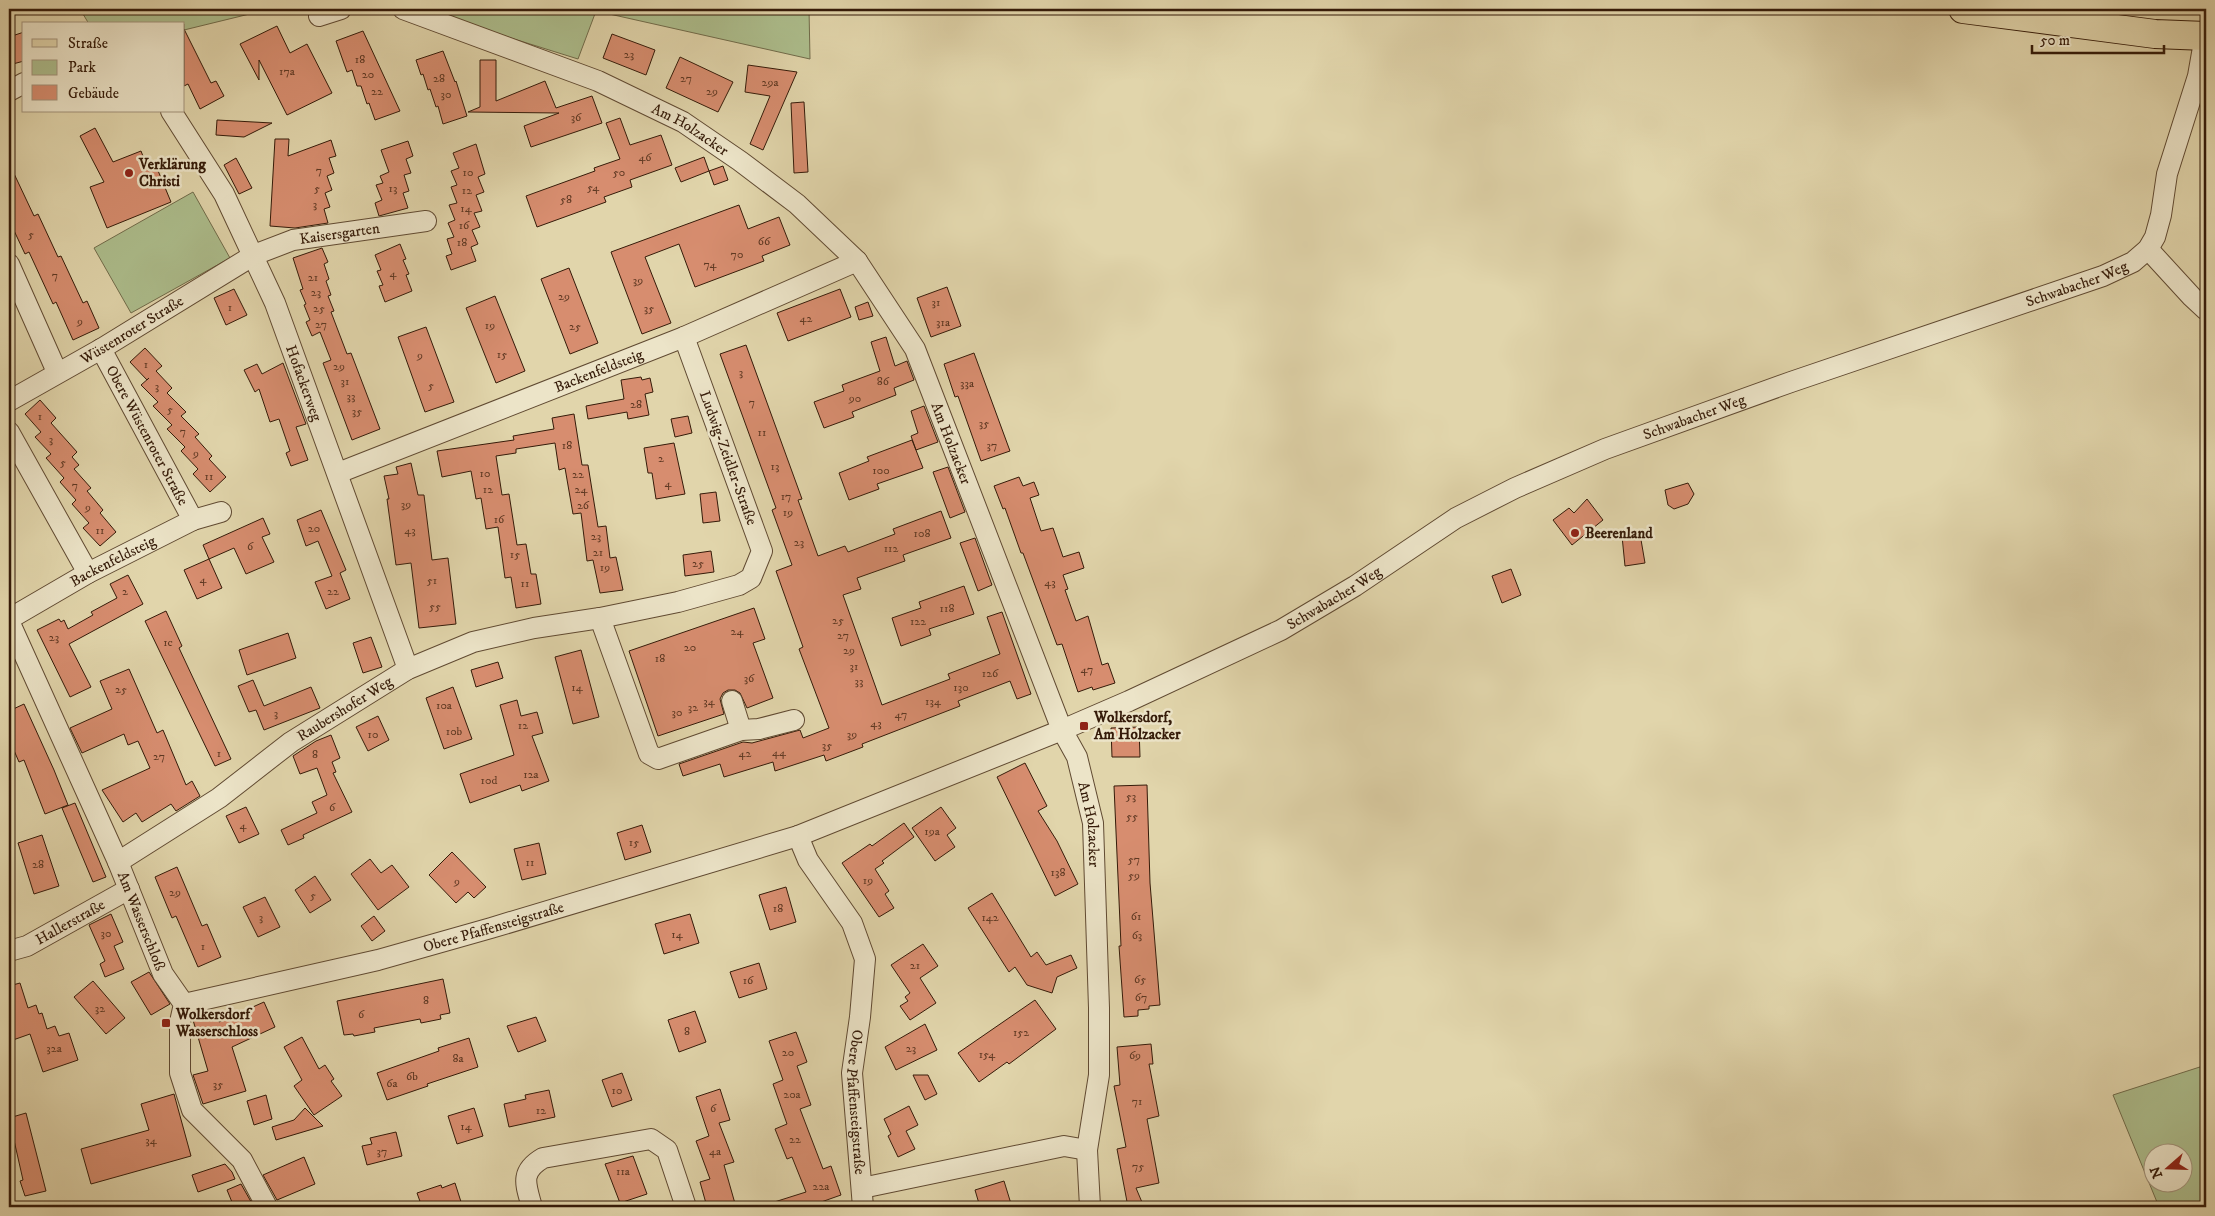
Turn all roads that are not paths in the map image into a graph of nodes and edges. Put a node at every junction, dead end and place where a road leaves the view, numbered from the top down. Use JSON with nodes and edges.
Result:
{"nodes":[{"id":1,"x":342,"y":9,"type":"edge"},
{"id":2,"x":403,"y":9,"type":"edge"},
{"id":3,"x":1963,"y":9,"type":"edge"},
{"id":4,"x":319,"y":16,"type":"dead end"},
{"id":5,"x":2206,"y":36,"type":"edge"},
{"id":6,"x":22,"y":84,"type":"edge"},
{"id":7,"x":9,"y":91,"type":"edge"},
{"id":8,"x":171,"y":112,"type":"edge"},
{"id":9,"x":426,"y":221,"type":"dead end"},
{"id":10,"x":2148,"y":248,"type":"junction"},
{"id":11,"x":254,"y":254,"type":"junction"},
{"id":12,"x":858,"y":261,"type":"junction"},
{"id":13,"x":9,"y":264,"type":"edge"},
{"id":14,"x":2206,"y":310,"type":"edge"},
{"id":15,"x":684,"y":337,"type":"junction"},
{"id":16,"x":101,"y":349,"type":"junction"},
{"id":17,"x":57,"y":372,"type":"junction"},
{"id":18,"x":9,"y":401,"type":"edge"},
{"id":19,"x":9,"y":432,"type":"edge"},
{"id":20,"x":338,"y":474,"type":"junction"},
{"id":21,"x":221,"y":512,"type":"dead end"},
{"id":22,"x":193,"y":520,"type":"junction"},
{"id":23,"x":88,"y":573,"type":"junction"},
{"id":24,"x":751,"y":578,"type":"joint"},
{"id":25,"x":600,"y":618,"type":"junction"},
{"id":26,"x":9,"y":620,"type":"edge"},
{"id":27,"x":408,"y":669,"type":"junction"},
{"id":28,"x":732,"y":701,"type":"dead end"},
{"id":29,"x":794,"y":720,"type":"dead end"},
{"id":30,"x":741,"y":730,"type":"junction"},
{"id":31,"x":1062,"y":730,"type":"junction"},
{"id":32,"x":798,"y":836,"type":"junction"},
{"id":33,"x":118,"y":862,"type":"junction"},
{"id":34,"x":129,"y":889,"type":"junction"},
{"id":35,"x":9,"y":951,"type":"edge"},
{"id":36,"x":184,"y":1004,"type":"junction"},
{"id":37,"x":1087,"y":1150,"type":"junction"},
{"id":38,"x":862,"y":1198,"type":"edge"},
{"id":39,"x":268,"y":1207,"type":"edge"},
{"id":40,"x":532,"y":1207,"type":"edge"},
{"id":41,"x":686,"y":1207,"type":"edge"},
{"id":42,"x":1090,"y":1207,"type":"edge"}],
"edges":[{"from":1,"to":4,"type":"street"},
{"from":2,"to":12,"type":"street","name":"Am Holzacker"},
{"from":3,"to":5,"type":"main road"},
{"from":5,"to":10,"type":"street","name":"Schwabacher Weg"},
{"from":6,"to":7,"type":"street"},
{"from":8,"to":11,"type":"street","name":"Hofackerweg"},
{"from":9,"to":11,"type":"street","name":"Kaisersgarten"},
{"from":10,"to":14,"type":"street"},
{"from":10,"to":31,"type":"street","name":"Schwabacher Weg"},
{"from":11,"to":16,"type":"street","name":"Wüstenroter Straße"},
{"from":11,"to":20,"type":"street","name":"Hofackerweg"},
{"from":12,"to":15,"type":"street","name":"Backenfeldsteig"},
{"from":12,"to":31,"type":"street","name":"Am Holzacker"},
{"from":13,"to":17,"type":"street"},
{"from":15,"to":20,"type":"street","name":"Backenfeldsteig"},
{"from":15,"to":24,"type":"street","name":"Ludwig-Zeidler-Straße"},
{"from":16,"to":17,"type":"street","name":"Wüstenroter Straße"},
{"from":16,"to":22,"type":"street","name":"Obere Wüstenroter Straße"},
{"from":17,"to":18,"type":"street","name":"Wüstenroter Straße"},
{"from":19,"to":23,"type":"street"},
{"from":20,"to":27,"type":"street","name":"Hofackerweg"},
{"from":21,"to":22,"type":"street","name":"Backenfeldsteig"},
{"from":22,"to":23,"type":"street","name":"Backenfeldsteig"},
{"from":23,"to":26,"type":"street","name":"Backenfeldsteig"},
{"from":24,"to":25,"type":"street","name":"Raubershofer Weg"},
{"from":25,"to":27,"type":"street","name":"Raubershofer Weg"},
{"from":25,"to":30,"type":"street"},
{"from":26,"to":33,"type":"street","name":"Am Wasserschloß"},
{"from":27,"to":33,"type":"street","name":"Raubershofer Weg"},
{"from":28,"to":30,"type":"street"},
{"from":29,"to":30,"type":"street"},
{"from":31,"to":32,"type":"street","name":"Obere Pfaffensteigstraße"},
{"from":31,"to":37,"type":"street","name":"Am Holzacker"},
{"from":32,"to":36,"type":"street","name":"Obere Pfaffensteigstraße"},
{"from":32,"to":38,"type":"street","name":"Obere Pfaffensteigstraße"},
{"from":33,"to":34,"type":"street","name":"Am Wasserschloß"},
{"from":34,"to":35,"type":"street","name":"Hallerstraße"},
{"from":34,"to":36,"type":"street","name":"Am Wasserschloß"},
{"from":36,"to":39,"type":"street"},
{"from":37,"to":38,"type":"street"},
{"from":37,"to":42,"type":"street","name":"Am Holzacker"},
{"from":40,"to":41,"type":"street"}]}
